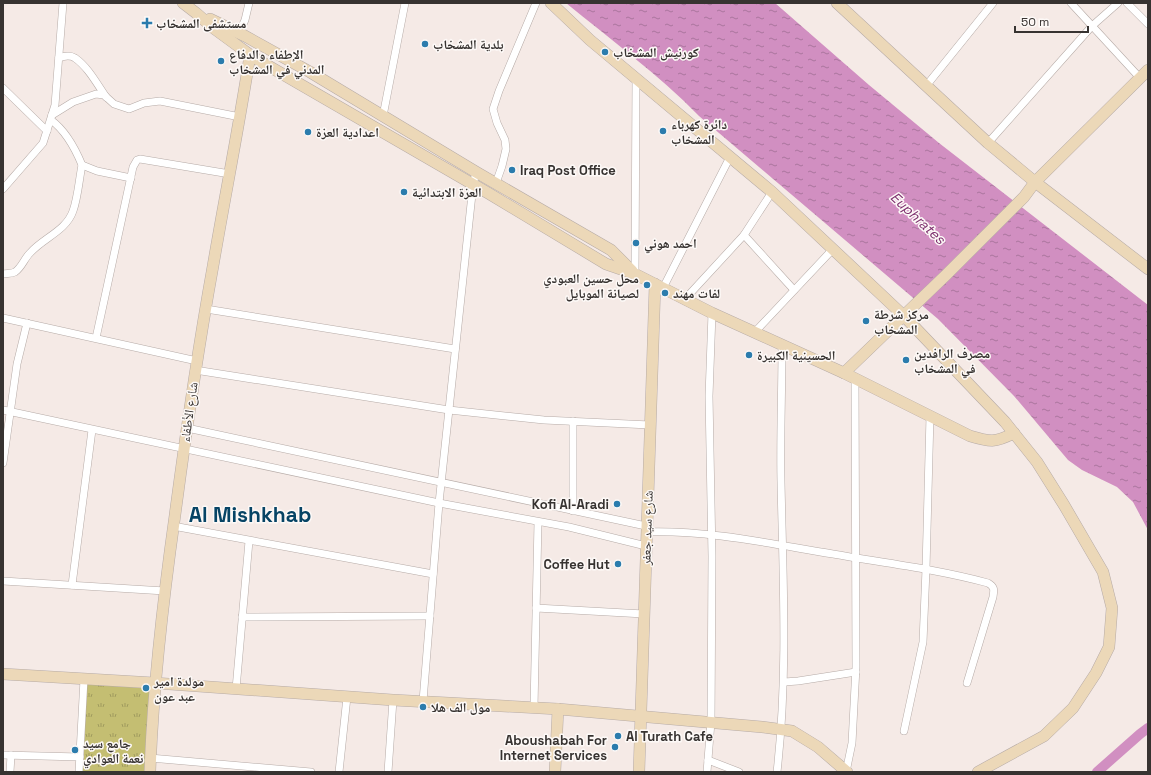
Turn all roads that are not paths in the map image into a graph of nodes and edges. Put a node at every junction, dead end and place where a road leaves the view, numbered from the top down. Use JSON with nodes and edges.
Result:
{"nodes":[{"id":1,"x":64,"y":3,"type":"edge"},
{"id":2,"x":183,"y":3,"type":"edge"},
{"id":3,"x":249,"y":3,"type":"edge"},
{"id":4,"x":405,"y":3,"type":"edge"},
{"id":5,"x":536,"y":3,"type":"edge"},
{"id":6,"x":551,"y":3,"type":"edge"},
{"id":7,"x":838,"y":3,"type":"edge"},
{"id":8,"x":992,"y":3,"type":"edge"},
{"id":9,"x":1071,"y":3,"type":"edge"},
{"id":10,"x":1118,"y":3,"type":"edge"},
{"id":11,"x":1127,"y":3,"type":"edge"},
{"id":12,"x":196,"y":13,"type":"junction"},
{"id":13,"x":1148,"y":24,"type":"edge"},
{"id":14,"x":1092,"y":26,"type":"junction"},
{"id":15,"x":239,"y":33,"type":"junction"},
{"id":16,"x":250,"y":55,"type":"junction"},
{"id":17,"x":59,"y":58,"type":"junction"},
{"id":18,"x":1144,"y":74,"type":"edge"},
{"id":19,"x":636,"y":79,"type":"junction"},
{"id":20,"x":926,"y":86,"type":"junction"},
{"id":21,"x":3,"y":88,"type":"edge"},
{"id":22,"x":106,"y":98,"type":"junction"},
{"id":23,"x":382,"y":116,"type":"junction"},
{"id":24,"x":51,"y":117,"type":"junction"},
{"id":25,"x":240,"y":118,"type":"junction"},
{"id":26,"x":47,"y":131,"type":"junction"},
{"id":27,"x":988,"y":143,"type":"junction"},
{"id":28,"x":730,"y":157,"type":"junction"},
{"id":29,"x":82,"y":165,"type":"junction"},
{"id":30,"x":476,"y":172,"type":"junction"},
{"id":31,"x":230,"y":174,"type":"junction"},
{"id":32,"x":131,"y":178,"type":"junction"},
{"id":33,"x":1035,"y":182,"type":"junction"},
{"id":34,"x":496,"y":183,"type":"junction"},
{"id":35,"x":473,"y":185,"type":"junction"},
{"id":36,"x":3,"y":189,"type":"edge"},
{"id":37,"x":772,"y":192,"type":"junction"},
{"id":38,"x":744,"y":235,"type":"junction"},
{"id":39,"x":833,"y":249,"type":"junction"},
{"id":40,"x":1148,"y":269,"type":"edge"},
{"id":41,"x":3,"y":274,"type":"edge"},
{"id":42,"x":635,"y":274,"type":"junction"},
{"id":43,"x":659,"y":286,"type":"junction"},
{"id":44,"x":794,"y":290,"type":"junction"},
{"id":45,"x":685,"y":299,"type":"junction"},
{"id":46,"x":206,"y":309,"type":"junction"},
{"id":47,"x":712,"y":313,"type":"junction"},
{"id":48,"x":904,"y":316,"type":"junction"},
{"id":49,"x":3,"y":318,"type":"edge"},
{"id":50,"x":27,"y":323,"type":"junction"},
{"id":51,"x":754,"y":333,"type":"junction"},
{"id":52,"x":96,"y":338,"type":"junction"},
{"id":53,"x":782,"y":346,"type":"junction"},
{"id":54,"x":455,"y":349,"type":"junction"},
{"id":55,"x":196,"y":366,"type":"junction"},
{"id":56,"x":849,"y":376,"type":"junction"},
{"id":57,"x":449,"y":410,"type":"junction"},
{"id":58,"x":7,"y":411,"type":"edge"},
{"id":59,"x":930,"y":416,"type":"junction"},
{"id":60,"x":573,"y":421,"type":"junction"},
{"id":61,"x":650,"y":424,"type":"junction"},
{"id":62,"x":187,"y":428,"type":"junction"},
{"id":63,"x":92,"y":430,"type":"junction"},
{"id":64,"x":1014,"y":433,"type":"junction"},
{"id":65,"x":184,"y":450,"type":"junction"},
{"id":66,"x":3,"y":463,"type":"edge"},
{"id":67,"x":441,"y":483,"type":"junction"},
{"id":68,"x":439,"y":503,"type":"junction"},
{"id":69,"x":573,"y":511,"type":"junction"},
{"id":70,"x":538,"y":522,"type":"junction"},
{"id":71,"x":173,"y":526,"type":"junction"},
{"id":72,"x":646,"y":529,"type":"junction"},
{"id":73,"x":712,"y":536,"type":"junction"},
{"id":74,"x":249,"y":541,"type":"junction"},
{"id":75,"x":646,"y":546,"type":"junction"},
{"id":76,"x":783,"y":546,"type":"junction"},
{"id":77,"x":855,"y":558,"type":"junction"},
{"id":78,"x":926,"y":569,"type":"junction"},
{"id":79,"x":434,"y":574,"type":"junction"},
{"id":80,"x":3,"y":581,"type":"edge"},
{"id":81,"x":72,"y":585,"type":"junction"},
{"id":82,"x":165,"y":591,"type":"junction"},
{"id":83,"x":536,"y":608,"type":"junction"},
{"id":84,"x":644,"y":614,"type":"junction"},
{"id":85,"x":430,"y":616,"type":"junction"},
{"id":86,"x":242,"y":617,"type":"junction"},
{"id":87,"x":856,"y":672,"type":"junction"},
{"id":88,"x":3,"y":674,"type":"edge"},
{"id":89,"x":84,"y":679,"type":"junction"},
{"id":90,"x":784,"y":682,"type":"junction"},
{"id":91,"x":155,"y":683,"type":"junction"},
{"id":92,"x":968,"y":684,"type":"dead end"},
{"id":93,"x":236,"y":689,"type":"junction"},
{"id":94,"x":347,"y":696,"type":"junction"},
{"id":95,"x":393,"y":700,"type":"junction"},
{"id":96,"x":423,"y":701,"type":"junction"},
{"id":97,"x":534,"y":707,"type":"junction"},
{"id":98,"x":558,"y":709,"type":"junction"},
{"id":99,"x":641,"y":716,"type":"junction"},
{"id":100,"x":711,"y":722,"type":"junction"},
{"id":101,"x":782,"y":730,"type":"junction"},
{"id":102,"x":904,"y":731,"type":"dead end"},
{"id":103,"x":7,"y":755,"type":"edge"},
{"id":104,"x":80,"y":757,"type":"junction"},
{"id":105,"x":150,"y":758,"type":"junction"},
{"id":106,"x":708,"y":760,"type":"junction"},
{"id":107,"x":10,"y":772,"type":"edge"},
{"id":108,"x":79,"y":772,"type":"edge"},
{"id":109,"x":150,"y":772,"type":"edge"},
{"id":110,"x":311,"y":772,"type":"edge"},
{"id":111,"x":339,"y":772,"type":"edge"},
{"id":112,"x":388,"y":772,"type":"edge"},
{"id":113,"x":555,"y":772,"type":"edge"},
{"id":114,"x":639,"y":772,"type":"edge"},
{"id":115,"x":707,"y":772,"type":"edge"},
{"id":116,"x":739,"y":772,"type":"edge"},
{"id":117,"x":777,"y":772,"type":"edge"},
{"id":118,"x":847,"y":772,"type":"edge"},
{"id":119,"x":978,"y":772,"type":"edge"}],
"edges":[{"from":1,"to":17,"type":"street"},
{"from":2,"to":12,"type":"street"},
{"from":3,"to":15,"type":"street"},
{"from":4,"to":23,"type":"street"},
{"from":5,"to":34,"type":"street"},
{"from":6,"to":19,"type":"street"},
{"from":7,"to":20,"type":"street"},
{"from":8,"to":20,"type":"street"},
{"from":9,"to":14,"type":"street"},
{"from":10,"to":14,"type":"street"},
{"from":11,"to":13,"type":"street"},
{"from":12,"to":15,"type":"street"},
{"from":12,"to":16,"type":"street"},
{"from":14,"to":18,"type":"street"},
{"from":14,"to":27,"type":"street"},
{"from":15,"to":23,"type":"street"},
{"from":16,"to":25,"type":"street","name":"شارع الأطفاء"},
{"from":16,"to":35,"type":"street"},
{"from":17,"to":22,"type":"street"},
{"from":17,"to":24,"type":"street"},
{"from":18,"to":33,"type":"street"},
{"from":19,"to":28,"type":"street"},
{"from":19,"to":42,"type":"street"},
{"from":20,"to":27,"type":"street"},
{"from":21,"to":26,"type":"street"},
{"from":22,"to":24,"type":"street"},
{"from":22,"to":25,"type":"street"},
{"from":23,"to":30,"type":"street"},
{"from":24,"to":26,"type":"street"},
{"from":24,"to":29,"type":"street"},
{"from":25,"to":31,"type":"street","name":"شارع الأطفاء"},
{"from":26,"to":36,"type":"street"},
{"from":27,"to":33,"type":"street"},
{"from":28,"to":37,"type":"street"},
{"from":28,"to":43,"type":"street"},
{"from":29,"to":32,"type":"street"},
{"from":29,"to":41,"type":"street"},
{"from":30,"to":34,"type":"street"},
{"from":30,"to":35,"type":"street"},
{"from":31,"to":32,"type":"street"},
{"from":31,"to":46,"type":"street","name":"شارع الأطفاء"},
{"from":32,"to":52,"type":"street"},
{"from":33,"to":40,"type":"street"},
{"from":33,"to":48,"type":"street"},
{"from":34,"to":42,"type":"street"},
{"from":35,"to":42,"type":"street"},
{"from":35,"to":54,"type":"street"},
{"from":37,"to":38,"type":"street"},
{"from":37,"to":39,"type":"street"},
{"from":38,"to":44,"type":"street"},
{"from":38,"to":45,"type":"street"},
{"from":39,"to":44,"type":"street"},
{"from":39,"to":48,"type":"street"},
{"from":42,"to":43,"type":"street"},
{"from":43,"to":45,"type":"street"},
{"from":43,"to":61,"type":"street","name":"شارع سيد جعفر"},
{"from":44,"to":51,"type":"street"},
{"from":45,"to":47,"type":"street"},
{"from":46,"to":54,"type":"street"},
{"from":46,"to":55,"type":"street","name":"شارع الأطفاء"},
{"from":47,"to":51,"type":"street"},
{"from":47,"to":73,"type":"street"},
{"from":48,"to":56,"type":"street"},
{"from":48,"to":64,"type":"street"},
{"from":49,"to":50,"type":"street"},
{"from":50,"to":52,"type":"street"},
{"from":50,"to":58,"type":"street"},
{"from":51,"to":53,"type":"street"},
{"from":52,"to":55,"type":"street"},
{"from":53,"to":56,"type":"street"},
{"from":53,"to":76,"type":"street"},
{"from":54,"to":57,"type":"street"},
{"from":55,"to":57,"type":"street"},
{"from":55,"to":62,"type":"street","name":"شارع الأطفاء"},
{"from":56,"to":59,"type":"street"},
{"from":56,"to":77,"type":"street"},
{"from":57,"to":60,"type":"street"},
{"from":57,"to":67,"type":"street"},
{"from":58,"to":63,"type":"street"},
{"from":58,"to":66,"type":"street"},
{"from":59,"to":64,"type":"street"},
{"from":59,"to":78,"type":"street"},
{"from":60,"to":61,"type":"street"},
{"from":60,"to":69,"type":"street"},
{"from":61,"to":72,"type":"street","name":"شارع سيد جعفر"},
{"from":62,"to":65,"type":"street","name":"شارع الأطفاء"},
{"from":62,"to":67,"type":"street"},
{"from":63,"to":65,"type":"street"},
{"from":63,"to":81,"type":"street"},
{"from":64,"to":119,"type":"street"},
{"from":65,"to":68,"type":"street"},
{"from":65,"to":71,"type":"street","name":"شارع الأطفاء"},
{"from":67,"to":68,"type":"street"},
{"from":67,"to":69,"type":"street"},
{"from":68,"to":70,"type":"street"},
{"from":68,"to":79,"type":"street"},
{"from":69,"to":72,"type":"street"},
{"from":70,"to":75,"type":"street"},
{"from":70,"to":83,"type":"street"},
{"from":71,"to":74,"type":"street"},
{"from":71,"to":82,"type":"street","name":"شارع الأطفاء"},
{"from":72,"to":73,"type":"street"},
{"from":72,"to":75,"type":"street","name":"شارع سيد جعفر"},
{"from":73,"to":76,"type":"street"},
{"from":73,"to":100,"type":"street"},
{"from":74,"to":79,"type":"street"},
{"from":74,"to":86,"type":"street"},
{"from":75,"to":84,"type":"street","name":"شارع سيد جعفر"},
{"from":76,"to":77,"type":"street"},
{"from":76,"to":90,"type":"street"},
{"from":77,"to":78,"type":"street"},
{"from":77,"to":87,"type":"street"},
{"from":78,"to":92,"type":"street"},
{"from":78,"to":102,"type":"street"},
{"from":79,"to":85,"type":"street"},
{"from":80,"to":81,"type":"street"},
{"from":81,"to":82,"type":"street"},
{"from":82,"to":91,"type":"street","name":"شارع الأطفاء"},
{"from":83,"to":84,"type":"street"},
{"from":83,"to":97,"type":"street"},
{"from":84,"to":99,"type":"street","name":"شارع سيد جعفر"},
{"from":85,"to":86,"type":"street"},
{"from":85,"to":96,"type":"street"},
{"from":86,"to":93,"type":"street"},
{"from":87,"to":90,"type":"street"},
{"from":87,"to":118,"type":"street"},
{"from":88,"to":89,"type":"street"},
{"from":89,"to":91,"type":"street"},
{"from":89,"to":104,"type":"street"},
{"from":90,"to":101,"type":"street"},
{"from":91,"to":93,"type":"street"},
{"from":91,"to":105,"type":"street","name":"شارع الأطفاء"},
{"from":93,"to":94,"type":"street"},
{"from":94,"to":95,"type":"street"},
{"from":94,"to":111,"type":"street"},
{"from":95,"to":96,"type":"street"},
{"from":95,"to":112,"type":"street"},
{"from":96,"to":97,"type":"street"},
{"from":97,"to":98,"type":"street"},
{"from":98,"to":99,"type":"street"},
{"from":98,"to":113,"type":"street"},
{"from":99,"to":100,"type":"street"},
{"from":99,"to":114,"type":"street","name":"شارع سيد جعفر"},
{"from":100,"to":101,"type":"street"},
{"from":100,"to":106,"type":"street"},
{"from":101,"to":117,"type":"street"},
{"from":101,"to":118,"type":"street"},
{"from":103,"to":104,"type":"street"},
{"from":103,"to":107,"type":"street"},
{"from":104,"to":108,"type":"street"},
{"from":105,"to":109,"type":"street","name":"شارع الأطفاء"},
{"from":105,"to":110,"type":"street"},
{"from":106,"to":115,"type":"street"},
{"from":106,"to":116,"type":"street"}]}
